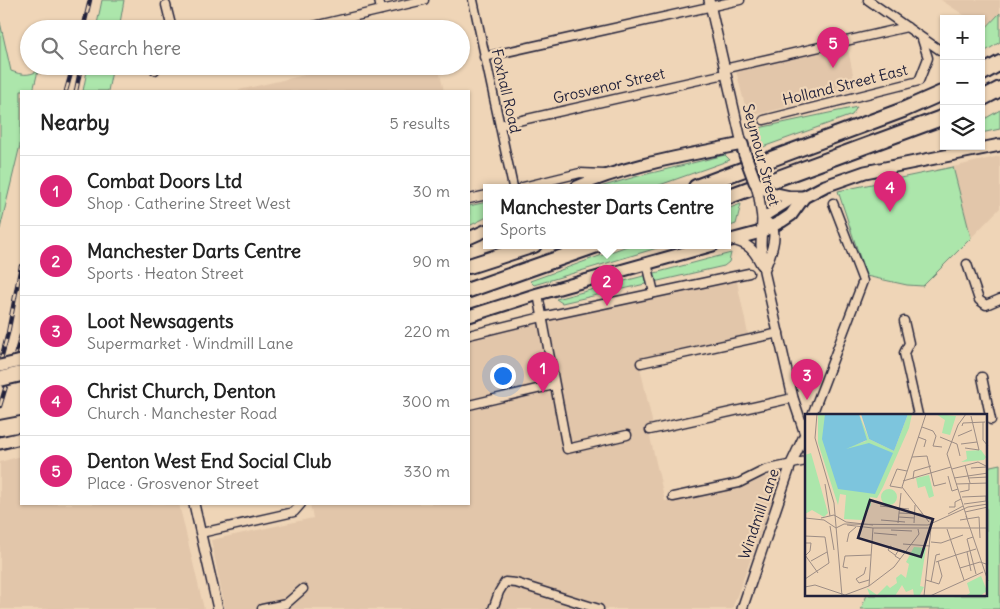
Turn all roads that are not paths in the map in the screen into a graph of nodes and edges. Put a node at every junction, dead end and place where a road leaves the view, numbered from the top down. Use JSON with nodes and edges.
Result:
{"nodes":[{"id":1,"x":379,"y":0,"type":"edge"},
{"id":2,"x":424,"y":0,"type":"edge"},
{"id":3,"x":472,"y":0,"type":"edge"},
{"id":4,"x":740,"y":0,"type":"edge"},
{"id":5,"x":868,"y":0,"type":"edge"},
{"id":6,"x":710,"y":3,"type":"edge"},
{"id":7,"x":166,"y":5,"type":"dead end"},
{"id":8,"x":381,"y":10,"type":"junction"},
{"id":9,"x":170,"y":20,"type":"edge"},
{"id":10,"x":339,"y":20,"type":"edge"},
{"id":11,"x":907,"y":27,"type":"junction"},
{"id":12,"x":922,"y":39,"type":"junction"},
{"id":13,"x":940,"y":50,"type":"edge"},
{"id":14,"x":484,"y":57,"type":"junction"},
{"id":15,"x":1000,"y":63,"type":"edge"},
{"id":16,"x":724,"y":72,"type":"junction"},
{"id":17,"x":985,"y":72,"type":"edge"},
{"id":18,"x":1000,"y":89,"type":"edge"},
{"id":19,"x":940,"y":94,"type":"edge"},
{"id":20,"x":985,"y":97,"type":"edge"},
{"id":21,"x":940,"y":118,"type":"edge"},
{"id":22,"x":764,"y":120,"type":"dead end"},
{"id":23,"x":500,"y":125,"type":"junction"},
{"id":24,"x":1000,"y":145,"type":"edge"},
{"id":25,"x":744,"y":150,"type":"junction"},
{"id":26,"x":611,"y":174,"type":"junction"},
{"id":27,"x":755,"y":182,"type":"junction"},
{"id":28,"x":512,"y":184,"type":"edge"},
{"id":29,"x":536,"y":184,"type":"edge"},
{"id":30,"x":585,"y":184,"type":"edge"},
{"id":31,"x":704,"y":184,"type":"edge"},
{"id":32,"x":483,"y":196,"type":"edge"},
{"id":33,"x":731,"y":196,"type":"edge"},
{"id":34,"x":800,"y":197,"type":"junction"},
{"id":35,"x":470,"y":199,"type":"edge"},
{"id":36,"x":833,"y":203,"type":"dead end"},
{"id":37,"x":762,"y":218,"type":"junction"},
{"id":38,"x":772,"y":226,"type":"junction"},
{"id":39,"x":483,"y":232,"type":"edge"},
{"id":40,"x":760,"y":232,"type":"junction"},
{"id":41,"x":470,"y":238,"type":"edge"},
{"id":42,"x":731,"y":239,"type":"edge"},
{"id":43,"x":731,"y":240,"type":"edge"},
{"id":44,"x":522,"y":249,"type":"edge"},
{"id":45,"x":586,"y":249,"type":"edge"},
{"id":46,"x":698,"y":249,"type":"edge"},
{"id":47,"x":647,"y":263,"type":"junction"},
{"id":48,"x":967,"y":264,"type":"dead end"},
{"id":49,"x":470,"y":266,"type":"edge"},
{"id":50,"x":764,"y":271,"type":"junction"},
{"id":51,"x":749,"y":273,"type":"dead end"},
{"id":52,"x":470,"y":290,"type":"edge"},
{"id":53,"x":654,"y":293,"type":"junction"},
{"id":54,"x":538,"y":294,"type":"junction"},
{"id":55,"x":1000,"y":299,"type":"edge"},
{"id":56,"x":470,"y":316,"type":"edge"},
{"id":57,"x":542,"y":317,"type":"junction"},
{"id":58,"x":904,"y":321,"type":"dead end"},
{"id":59,"x":779,"y":333,"type":"junction"},
{"id":60,"x":470,"y":335,"type":"edge"},
{"id":61,"x":20,"y":361,"type":"edge"},
{"id":62,"x":641,"y":363,"type":"dead end"},
{"id":63,"x":0,"y":366,"type":"edge"},
{"id":64,"x":20,"y":374,"type":"edge"},
{"id":65,"x":982,"y":377,"type":"dead end"},
{"id":66,"x":0,"y":379,"type":"edge"},
{"id":67,"x":554,"y":385,"type":"junction"},
{"id":68,"x":793,"y":398,"type":"junction"},
{"id":69,"x":470,"y":405,"type":"edge"},
{"id":70,"x":812,"y":414,"type":"edge"},
{"id":71,"x":918,"y":414,"type":"edge"},
{"id":72,"x":988,"y":414,"type":"edge"},
{"id":73,"x":1000,"y":418,"type":"edge"},
{"id":74,"x":989,"y":421,"type":"edge"},
{"id":75,"x":20,"y":424,"type":"edge"},
{"id":76,"x":0,"y":428,"type":"edge"},
{"id":77,"x":805,"y":429,"type":"edge"},
{"id":78,"x":650,"y":430,"type":"dead end"},
{"id":79,"x":805,"y":434,"type":"edge"},
{"id":80,"x":627,"y":436,"type":"dead end"},
{"id":81,"x":20,"y":438,"type":"edge"},
{"id":82,"x":0,"y":443,"type":"edge"},
{"id":83,"x":805,"y":461,"type":"edge"},
{"id":84,"x":791,"y":464,"type":"junction"},
{"id":85,"x":674,"y":497,"type":"dead end"},
{"id":86,"x":194,"y":505,"type":"edge"},
{"id":87,"x":300,"y":505,"type":"edge"},
{"id":88,"x":201,"y":533,"type":"junction"},
{"id":89,"x":303,"y":589,"type":"dead end"},
{"id":90,"x":218,"y":609,"type":"edge"},
{"id":91,"x":262,"y":609,"type":"edge"},
{"id":92,"x":493,"y":609,"type":"edge"},
{"id":93,"x":599,"y":609,"type":"edge"},
{"id":94,"x":742,"y":609,"type":"edge"}],
"edges":[{"from":1,"to":8,"type":"street"},
{"from":2,"to":8,"type":"street"},
{"from":3,"to":14,"type":"street","name":"Foxhall Road"},
{"from":4,"to":6,"type":"street"},
{"from":5,"to":11,"type":"street"},
{"from":6,"to":14,"type":"street"},
{"from":6,"to":16,"type":"street","name":"Seymour Street"},
{"from":7,"to":9,"type":"street"},
{"from":8,"to":10,"type":"street"},
{"from":11,"to":12,"type":"street"},
{"from":11,"to":16,"type":"street","name":"Grosvenor Street"},
{"from":12,"to":13,"type":"street"},
{"from":12,"to":22,"type":"street","name":"Holland Street East"},
{"from":14,"to":23,"type":"street","name":"Foxhall Road"},
{"from":15,"to":17,"type":"highway"},
{"from":16,"to":23,"type":"street","name":"Grosvenor Street"},
{"from":16,"to":25,"type":"street","name":"Seymour Street"},
{"from":18,"to":20,"type":"highway"},
{"from":19,"to":31,"type":"highway"},
{"from":21,"to":33,"type":"highway"},
{"from":23,"to":28,"type":"street","name":"Foxhall Road"},
{"from":24,"to":34,"type":"main road"},
{"from":25,"to":26,"type":"main road"},
{"from":25,"to":27,"type":"main road","name":"Seymour Street","bridge":true},
{"from":26,"to":29,"type":"street"},
{"from":26,"to":30,"type":"main road"},
{"from":27,"to":34,"type":"main road","bridge":true},
{"from":27,"to":37,"type":"street","name":"Seymour Street","bridge":true},
{"from":32,"to":35,"type":"street"},
{"from":34,"to":37,"type":"street"},
{"from":34,"to":38,"type":"main road"},
{"from":36,"to":70,"type":"street"},
{"from":37,"to":38,"type":"street"},
{"from":37,"to":40,"type":"street","name":"Seymour Street"},
{"from":38,"to":40,"type":"main road"},
{"from":38,"to":50,"type":"street"},
{"from":39,"to":41,"type":"main road"},
{"from":40,"to":42,"type":"main road"},
{"from":40,"to":50,"type":"street","name":"Seymour Street"},
{"from":43,"to":50,"type":"street"},
{"from":44,"to":49,"type":"highway"},
{"from":45,"to":52,"type":"highway"},
{"from":46,"to":47,"type":"main road"},
{"from":47,"to":53,"type":"street"},
{"from":47,"to":54,"type":"main road"},
{"from":48,"to":55,"type":"street"},
{"from":50,"to":59,"type":"street","name":"Seymour Street"},
{"from":51,"to":53,"type":"street"},
{"from":53,"to":57,"type":"street"},
{"from":54,"to":56,"type":"main road"},
{"from":54,"to":57,"type":"street"},
{"from":57,"to":60,"type":"street"},
{"from":57,"to":67,"type":"street"},
{"from":58,"to":71,"type":"street"},
{"from":59,"to":62,"type":"street"},
{"from":59,"to":68,"type":"street","name":"Seymour Street"},
{"from":61,"to":63,"type":"main road","bridge":true},
{"from":64,"to":66,"type":"highway","bridge":true},
{"from":65,"to":72,"type":"street"},
{"from":67,"to":69,"type":"street"},
{"from":67,"to":80,"type":"street"},
{"from":68,"to":77,"type":"street","name":"Seymour Street"},
{"from":68,"to":78,"type":"street"},
{"from":73,"to":74,"type":"street"},
{"from":75,"to":76,"type":"highway"},
{"from":79,"to":84,"type":"street","name":"Windmill Lane"},
{"from":81,"to":82,"type":"main road"},
{"from":83,"to":84,"type":"street"},
{"from":84,"to":85,"type":"street"},
{"from":84,"to":94,"type":"street","name":"Windmill Lane"},
{"from":86,"to":88,"type":"street"},
{"from":87,"to":88,"type":"street"},
{"from":88,"to":90,"type":"street"},
{"from":89,"to":91,"type":"street"},
{"from":92,"to":93,"type":"street"}]}
